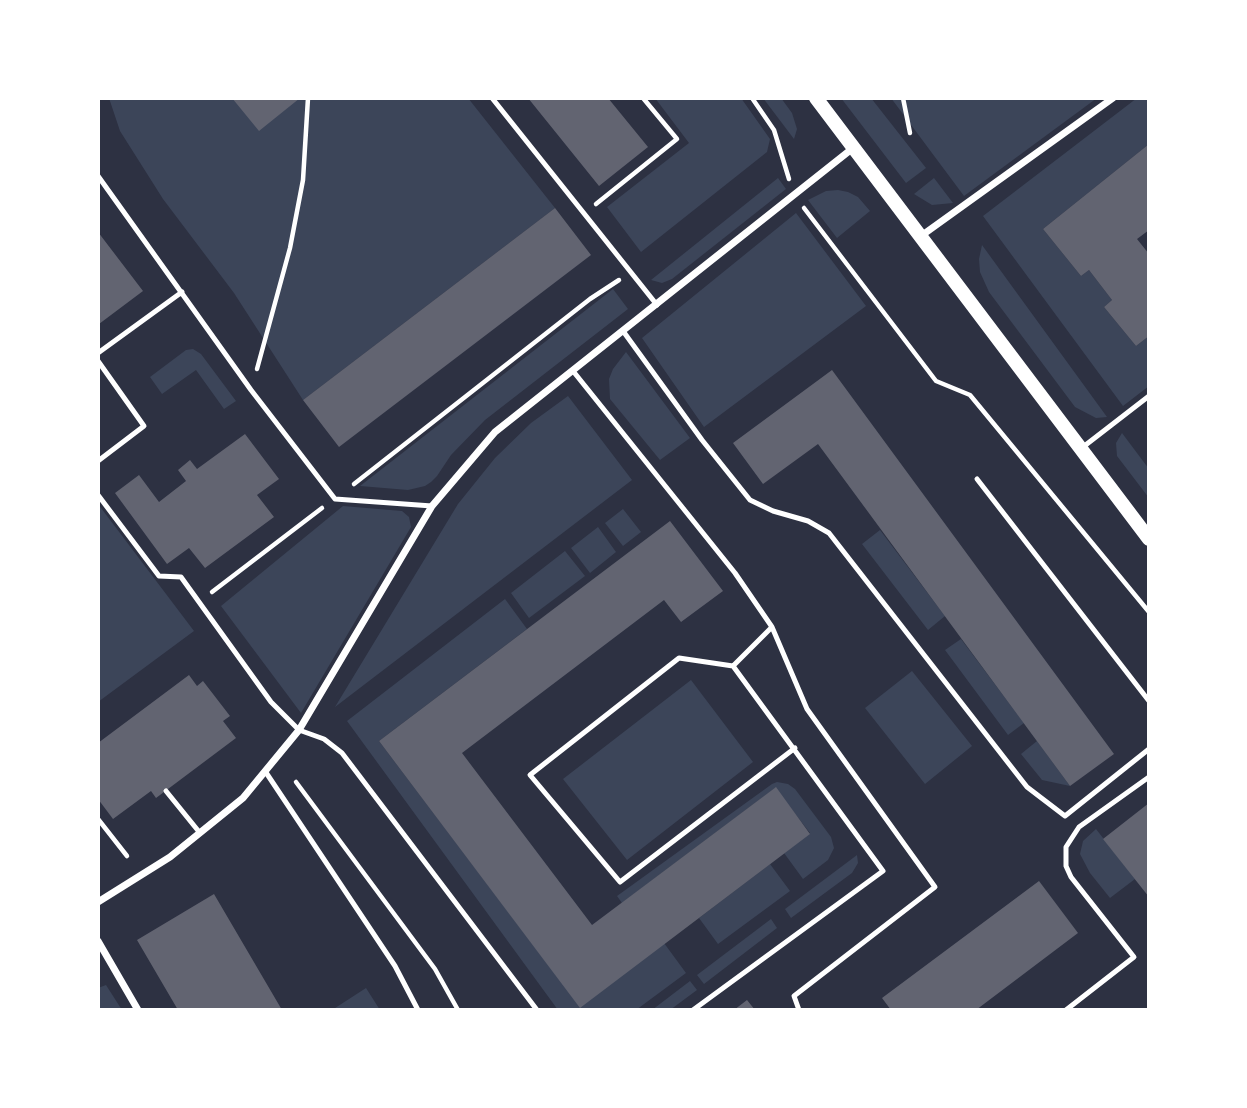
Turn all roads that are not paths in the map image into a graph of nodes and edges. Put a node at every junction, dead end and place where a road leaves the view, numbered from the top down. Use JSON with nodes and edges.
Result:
{"nodes":[{"id":1,"x":492,"y":98,"type":"edge"},
{"id":2,"x":816,"y":98,"type":"edge"},
{"id":3,"x":1112,"y":98,"type":"edge"},
{"id":4,"x":854,"y":148,"type":"junction"},
{"id":5,"x":98,"y":176,"type":"edge"},
{"id":6,"x":921,"y":236,"type":"junction"},
{"id":7,"x":182,"y":292,"type":"junction"},
{"id":8,"x":657,"y":305,"type":"junction"},
{"id":9,"x":623,"y":331,"type":"junction"},
{"id":10,"x":98,"y":353,"type":"edge"},
{"id":11,"x":98,"y":361,"type":"edge"},
{"id":12,"x":573,"y":371,"type":"junction"},
{"id":13,"x":1149,"y":396,"type":"edge"},
{"id":14,"x":1081,"y":449,"type":"junction"},
{"id":15,"x":98,"y":461,"type":"edge"},
{"id":16,"x":977,"y":480,"type":"dead end"},
{"id":17,"x":98,"y":495,"type":"edge"},
{"id":18,"x":432,"y":506,"type":"junction"},
{"id":19,"x":1149,"y":538,"type":"edge"},
{"id":20,"x":772,"y":627,"type":"junction"},
{"id":21,"x":733,"y":666,"type":"junction"},
{"id":22,"x":1149,"y":701,"type":"edge"},
{"id":23,"x":299,"y":730,"type":"junction"},
{"id":24,"x":795,"y":748,"type":"junction"},
{"id":25,"x":1149,"y":749,"type":"edge"},
{"id":26,"x":265,"y":771,"type":"junction"},
{"id":27,"x":1149,"y":777,"type":"edge"},
{"id":28,"x":166,"y":791,"type":"dead end"},
{"id":29,"x":200,"y":832,"type":"junction"},
{"id":30,"x":98,"y":902,"type":"edge"},
{"id":31,"x":98,"y":941,"type":"edge"},
{"id":32,"x":138,"y":1010,"type":"edge"},
{"id":33,"x":418,"y":1010,"type":"edge"},
{"id":34,"x":537,"y":1010,"type":"edge"},
{"id":35,"x":693,"y":1010,"type":"edge"},
{"id":36,"x":799,"y":1010,"type":"edge"},
{"id":37,"x":1066,"y":1010,"type":"edge"}],
"edges":[{"from":1,"to":8,"type":"lane"},
{"from":2,"to":4,"type":"main road"},
{"from":3,"to":6,"type":"street"},
{"from":4,"to":6,"type":"main road"},
{"from":4,"to":8,"type":"street"},
{"from":5,"to":7,"type":"lane"},
{"from":6,"to":14,"type":"main road"},
{"from":7,"to":10,"type":"lane"},
{"from":7,"to":18,"type":"lane"},
{"from":8,"to":9,"type":"street"},
{"from":9,"to":12,"type":"street"},
{"from":9,"to":25,"type":"lane"},
{"from":11,"to":15,"type":"lane"},
{"from":12,"to":18,"type":"street"},
{"from":12,"to":20,"type":"lane"},
{"from":13,"to":14,"type":"lane"},
{"from":14,"to":19,"type":"main road"},
{"from":16,"to":22,"type":"lane"},
{"from":17,"to":23,"type":"lane"},
{"from":18,"to":23,"type":"street"},
{"from":20,"to":21,"type":"lane"},
{"from":20,"to":36,"type":"lane"},
{"from":21,"to":24,"type":"lane"},
{"from":21,"to":24,"type":"lane"},
{"from":23,"to":26,"type":"street"},
{"from":23,"to":34,"type":"lane"},
{"from":24,"to":35,"type":"lane"},
{"from":26,"to":29,"type":"street"},
{"from":26,"to":33,"type":"lane"},
{"from":27,"to":37,"type":"lane"},
{"from":28,"to":29,"type":"lane"},
{"from":29,"to":30,"type":"street"},
{"from":31,"to":32,"type":"street"}]}
